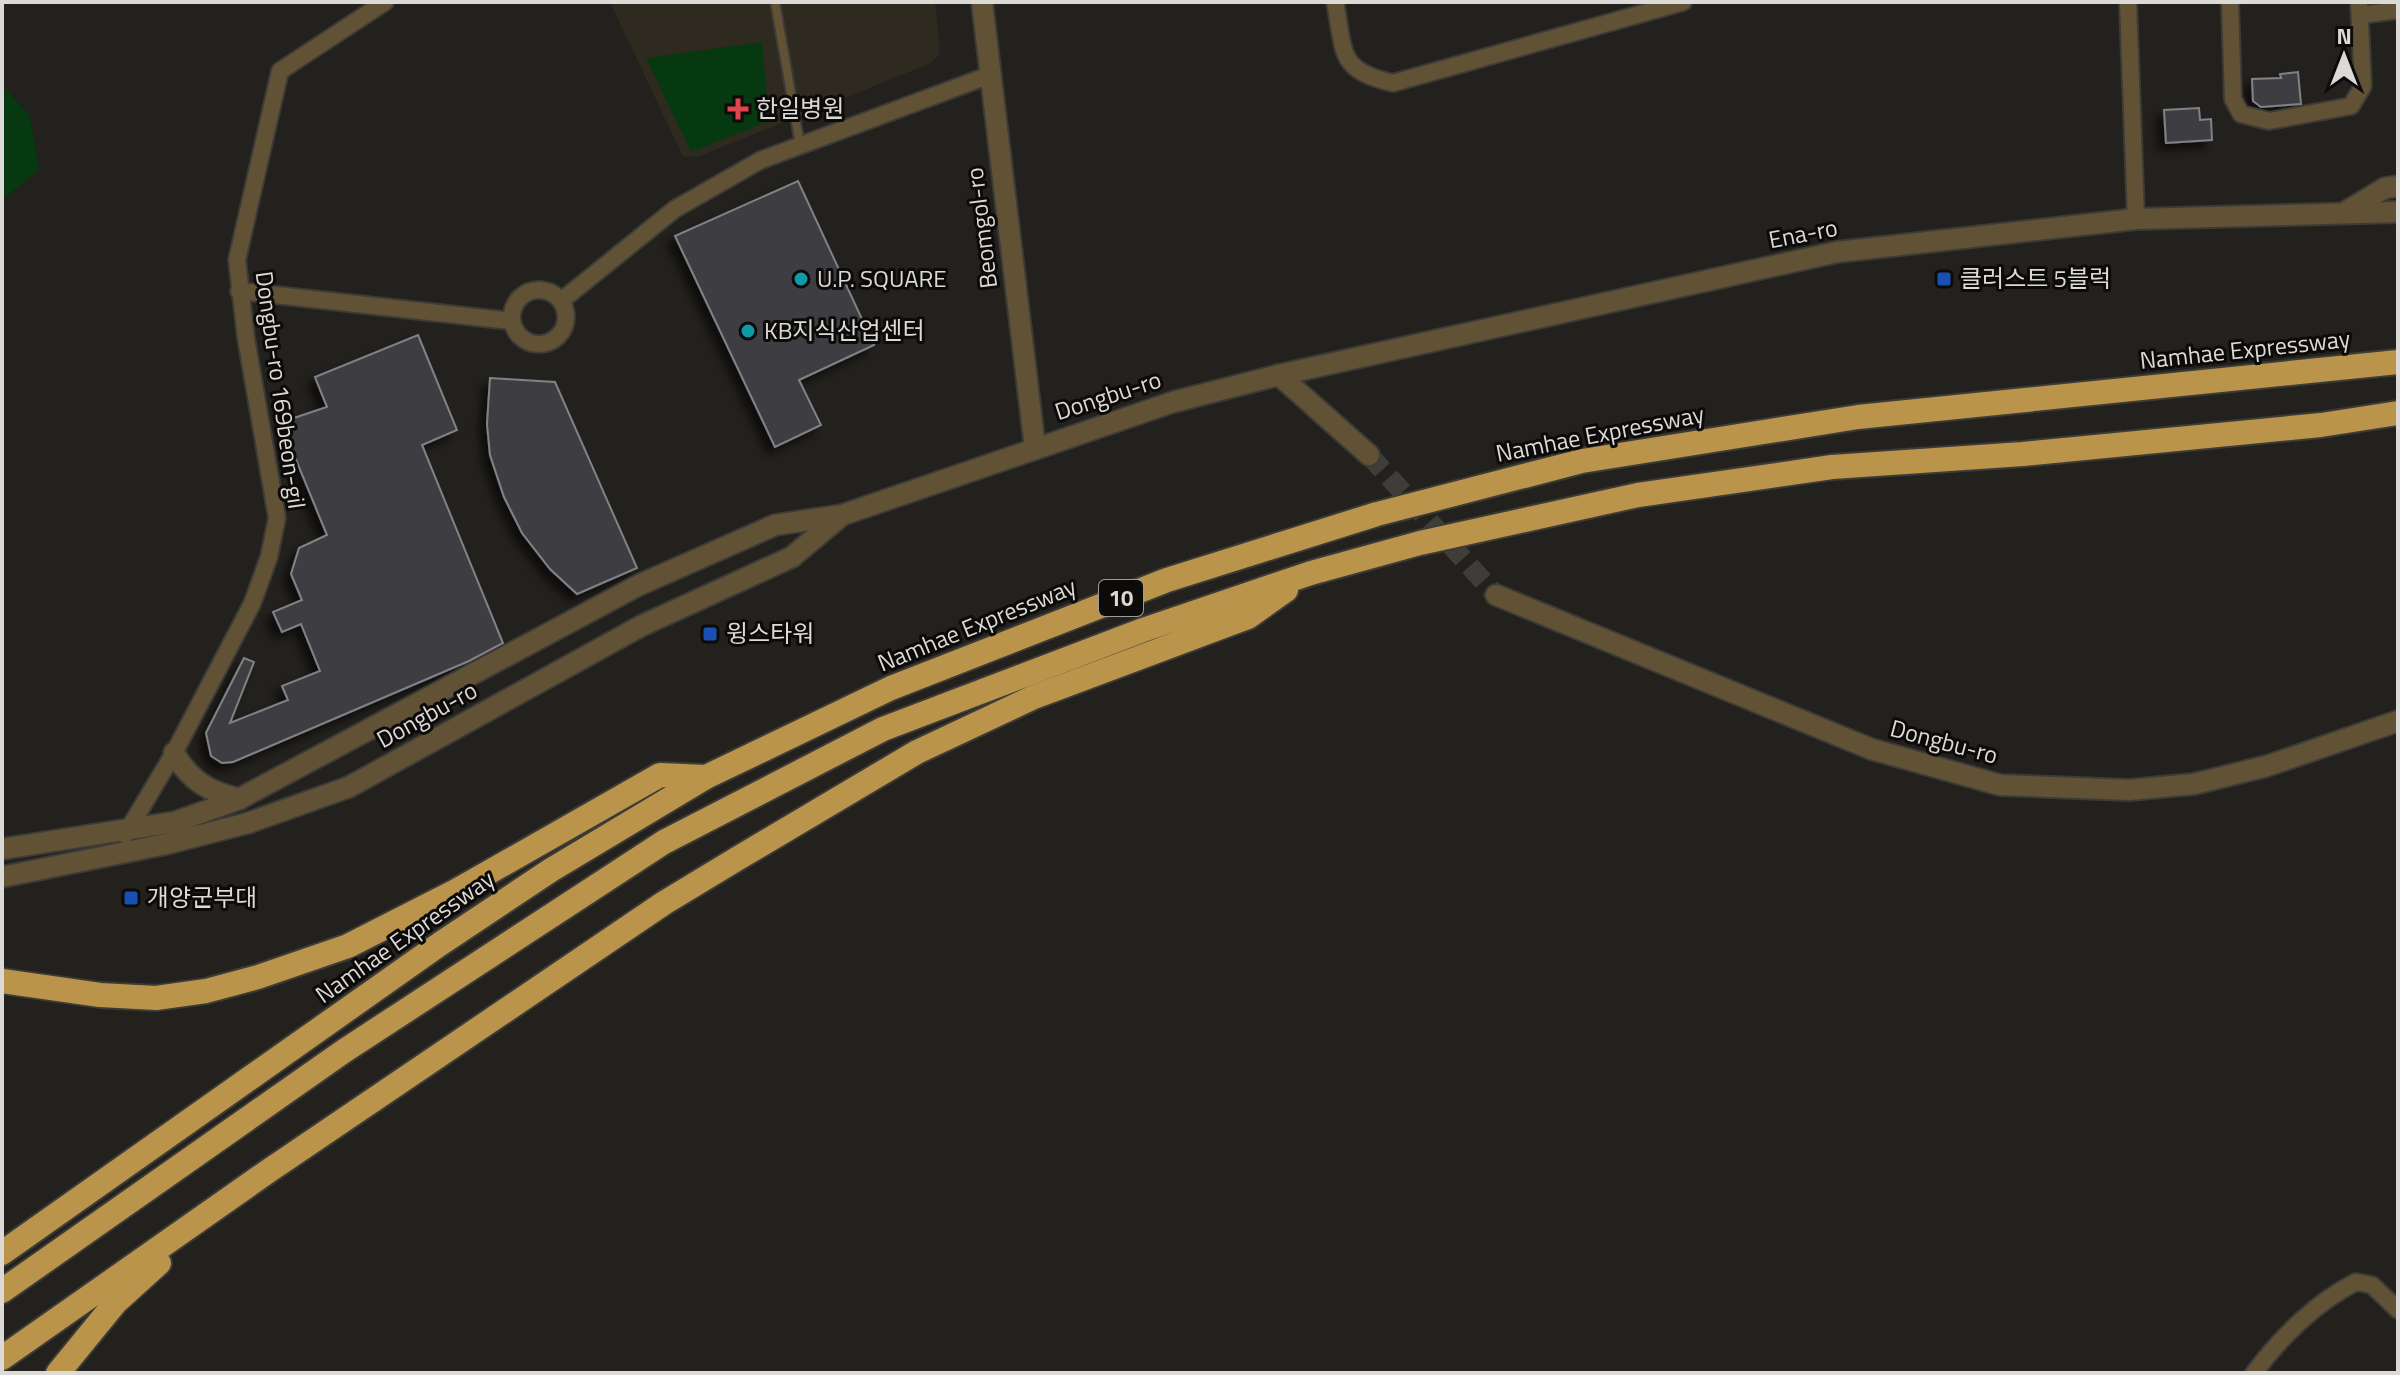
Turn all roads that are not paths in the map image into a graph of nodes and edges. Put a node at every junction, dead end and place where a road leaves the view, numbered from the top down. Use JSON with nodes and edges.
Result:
{"nodes":[{"id":1,"x":385,"y":2,"type":"edge"},
{"id":2,"x":775,"y":2,"type":"edge"},
{"id":3,"x":982,"y":2,"type":"edge"},
{"id":4,"x":1335,"y":2,"type":"edge"},
{"id":5,"x":1683,"y":2,"type":"edge"},
{"id":6,"x":2128,"y":2,"type":"edge"},
{"id":7,"x":2230,"y":2,"type":"edge"},
{"id":8,"x":2360,"y":8,"type":"edge"},
{"id":9,"x":2398,"y":10,"type":"edge"},
{"id":10,"x":990,"y":75,"type":"junction"},
{"id":11,"x":800,"y":145,"type":"junction"},
{"id":12,"x":2398,"y":186,"type":"edge"},
{"id":13,"x":2347,"y":211,"type":"junction"},
{"id":14,"x":2398,"y":212,"type":"edge"},
{"id":15,"x":2136,"y":219,"type":"junction"},
{"id":16,"x":239,"y":291,"type":"junction"},
{"id":17,"x":561,"y":301,"type":"junction"},
{"id":18,"x":511,"y":321,"type":"junction"},
{"id":19,"x":2398,"y":362,"type":"edge"},
{"id":20,"x":1279,"y":375,"type":"junction"},
{"id":21,"x":2398,"y":413,"type":"edge"},
{"id":22,"x":1035,"y":448,"type":"junction"},
{"id":23,"x":1369,"y":455,"type":"tunnel mouth"},
{"id":24,"x":842,"y":515,"type":"junction"},
{"id":25,"x":1311,"y":573,"type":"junction"},
{"id":26,"x":1496,"y":595,"type":"tunnel mouth"},
{"id":27,"x":2398,"y":721,"type":"edge"},
{"id":28,"x":174,"y":753,"type":"junction"},
{"id":29,"x":706,"y":777,"type":"junction"},
{"id":30,"x":240,"y":799,"type":"junction"},
{"id":31,"x":129,"y":830,"type":"junction"},
{"id":32,"x":2,"y":849,"type":"edge"},
{"id":33,"x":113,"y":856,"type":"junction"},
{"id":34,"x":2,"y":877,"type":"edge"},
{"id":35,"x":2,"y":981,"type":"edge"},
{"id":36,"x":315,"y":1141,"type":"junction"},
{"id":37,"x":2,"y":1253,"type":"edge"},
{"id":38,"x":2,"y":1291,"type":"edge"},
{"id":39,"x":2398,"y":1310,"type":"edge"},
{"id":40,"x":2,"y":1358,"type":"edge"},
{"id":41,"x":58,"y":1373,"type":"edge"},
{"id":42,"x":2254,"y":1373,"type":"edge"}],
"edges":[{"from":1,"to":16,"type":"street","name":"Dongbu-ro 169beon-gil"},
{"from":2,"to":11,"type":"lane"},
{"from":3,"to":10,"type":"street","name":"Beomgol-ro"},
{"from":4,"to":5,"type":"street"},
{"from":6,"to":15,"type":"street"},
{"from":7,"to":8,"type":"street"},
{"from":8,"to":9,"type":"street"},
{"from":10,"to":11,"type":"street"},
{"from":10,"to":22,"type":"street","name":"Beomgol-ro"},
{"from":11,"to":17,"type":"street"},
{"from":12,"to":13,"type":"street","name":"Ena-ro"},
{"from":13,"to":14,"type":"street","name":"Ena-ro"},
{"from":13,"to":15,"type":"street","name":"Ena-ro"},
{"from":15,"to":20,"type":"street","name":"Ena-ro"},
{"from":16,"to":18,"type":"street"},
{"from":16,"to":28,"type":"street","name":"Dongbu-ro 169beon-gil"},
{"from":17,"to":18,"type":"street"},
{"from":17,"to":18,"type":"street"},
{"from":19,"to":29,"type":"highway","name":"Namhae Expressway","number":"10"},
{"from":20,"to":22,"type":"street","name":"Dongbu-ro"},
{"from":20,"to":23,"type":"street"},
{"from":21,"to":25,"type":"highway","number":"10"},
{"from":22,"to":24,"type":"street","name":"Dongbu-ro"},
{"from":24,"to":30,"type":"street","name":"Dongbu-ro"},
{"from":24,"to":33,"type":"street","name":"Dongbu-ro"},
{"from":25,"to":36,"type":"highway"},
{"from":25,"to":38,"type":"highway","number":"10"},
{"from":26,"to":27,"type":"street","name":"Dongbu-ro"},
{"from":28,"to":30,"type":"street"},
{"from":28,"to":31,"type":"street","name":"Dongbu-ro 169beon-gil"},
{"from":29,"to":35,"type":"highway"},
{"from":29,"to":37,"type":"highway","name":"Namhae Expressway","number":"10"},
{"from":30,"to":31,"type":"street","name":"Dongbu-ro"},
{"from":31,"to":32,"type":"street","name":"Dongbu-ro"},
{"from":31,"to":33,"type":"street","name":"Dongbu-ro 169beon-gil"},
{"from":33,"to":34,"type":"street","name":"Dongbu-ro"},
{"from":36,"to":40,"type":"highway"},
{"from":36,"to":41,"type":"highway"},
{"from":39,"to":42,"type":"street"}]}
